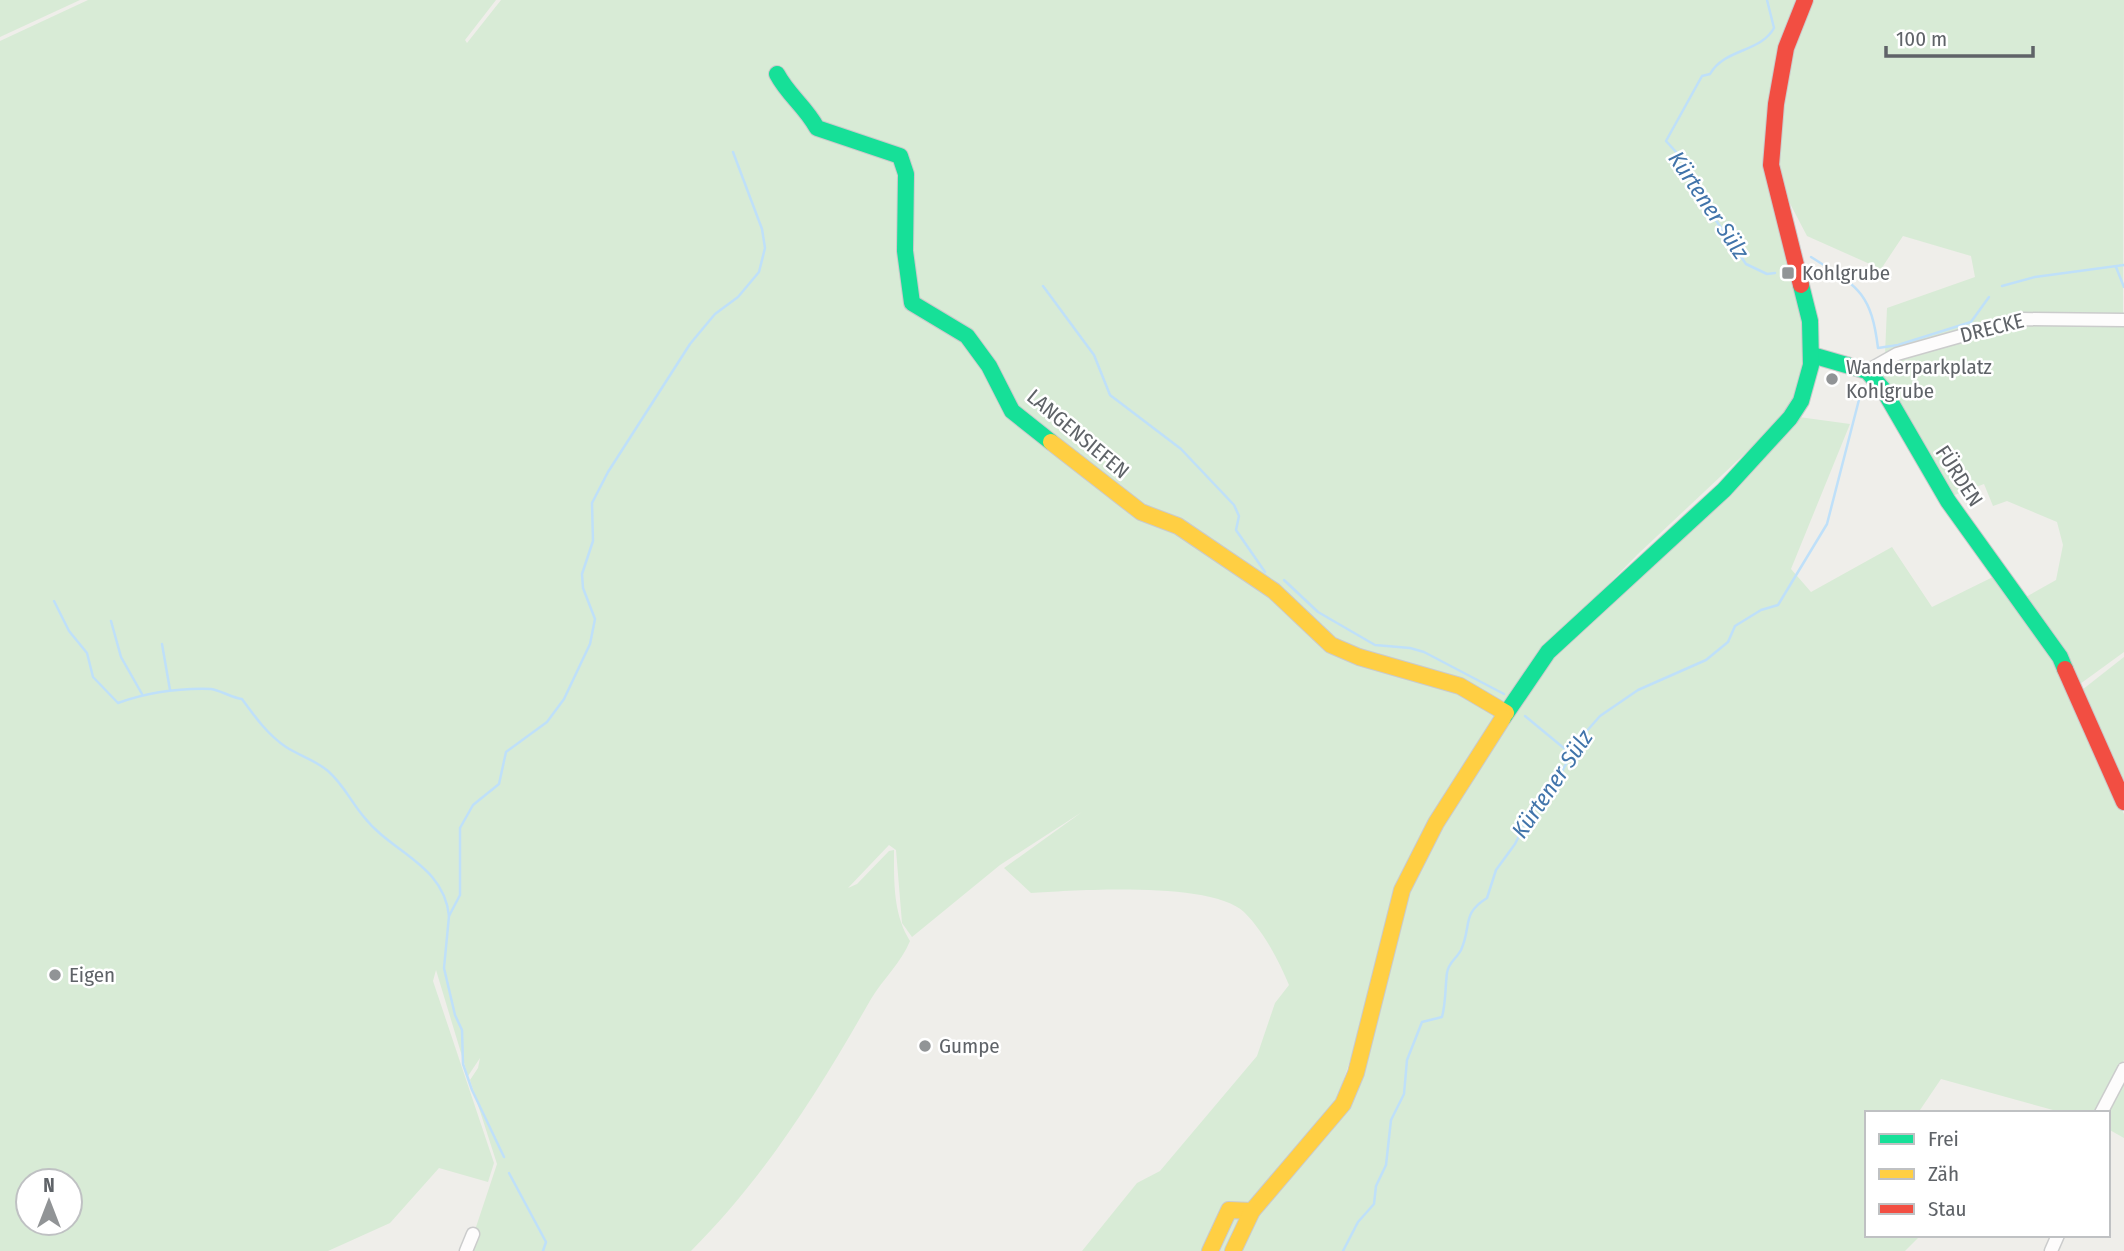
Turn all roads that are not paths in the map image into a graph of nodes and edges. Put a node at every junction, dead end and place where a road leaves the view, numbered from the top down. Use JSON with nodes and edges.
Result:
{"nodes":[{"id":1,"x":1805,"y":0,"type":"edge"},
{"id":2,"x":777,"y":74,"type":"dead end"},
{"id":3,"x":2124,"y":320,"type":"edge"},
{"id":4,"x":1812,"y":355,"type":"junction"},
{"id":5,"x":1867,"y":371,"type":"junction"},
{"id":6,"x":1506,"y":713,"type":"junction"},
{"id":7,"x":2124,"y":802,"type":"edge"},
{"id":8,"x":2124,"y":1069,"type":"edge"},
{"id":9,"x":2102,"y":1111,"type":"edge"},
{"id":10,"x":1252,"y":1211,"type":"junction"},
{"id":11,"x":473,"y":1234,"type":"dead end"},
{"id":12,"x":466,"y":1251,"type":"edge"},
{"id":13,"x":1210,"y":1251,"type":"edge"},
{"id":14,"x":1233,"y":1251,"type":"edge"}],
"edges":[{"from":1,"to":4,"type":"street"},
{"from":2,"to":6,"type":"street","name":"LANGENSIEFEN"},
{"from":3,"to":5,"type":"street","name":"DRECKE"},
{"from":4,"to":5,"type":"street"},
{"from":4,"to":6,"type":"street"},
{"from":5,"to":7,"type":"street","name":"FÜRDEN"},
{"from":6,"to":10,"type":"street"},
{"from":8,"to":9,"type":"street"},
{"from":10,"to":13,"type":"street"},
{"from":10,"to":14,"type":"street"},
{"from":11,"to":12,"type":"street"}]}
